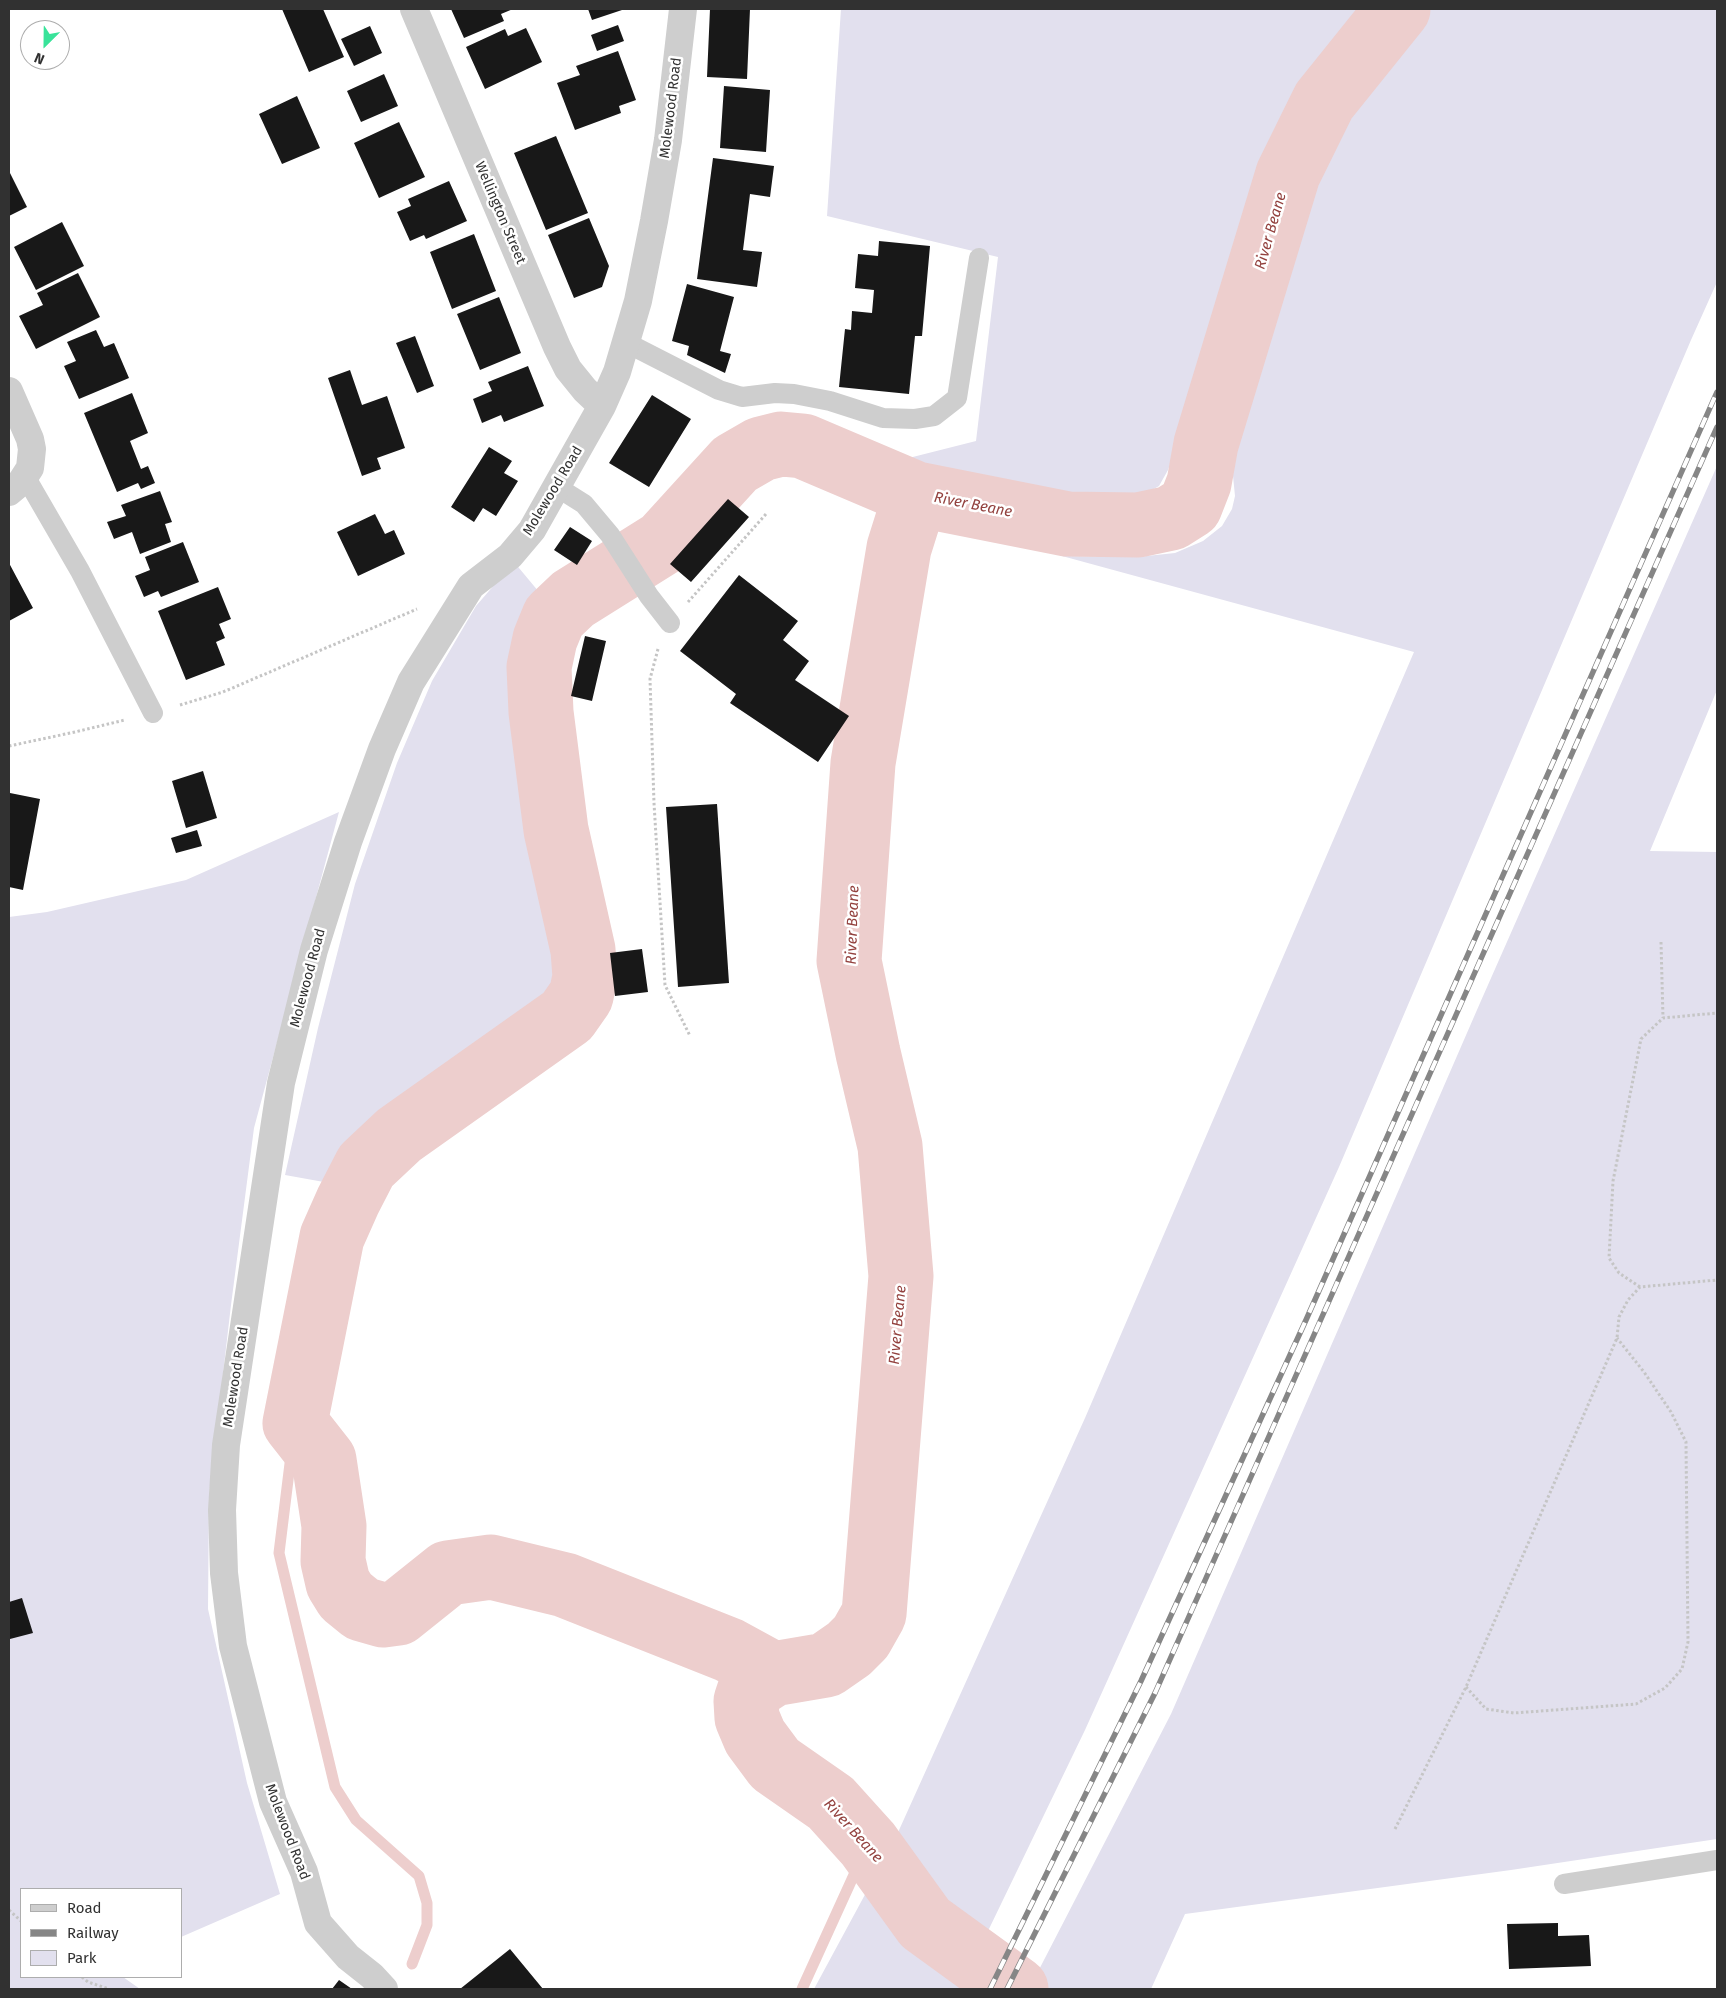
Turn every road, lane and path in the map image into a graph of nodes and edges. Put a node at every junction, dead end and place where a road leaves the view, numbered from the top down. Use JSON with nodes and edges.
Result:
{"nodes":[{"id":1,"x":414,"y":9,"type":"edge"},
{"id":2,"x":683,"y":9,"type":"edge"},
{"id":3,"x":979,"y":258,"type":"dead end"},
{"id":4,"x":627,"y":343,"type":"junction"},
{"id":5,"x":9,"y":392,"type":"edge"},
{"id":6,"x":602,"y":406,"type":"junction"},
{"id":7,"x":17,"y":484,"type":"edge"},
{"id":8,"x":558,"y":487,"type":"junction"},
{"id":9,"x":766,"y":514,"type":"dead end"},
{"id":10,"x":424,"y":606,"type":"dead end"},
{"id":11,"x":670,"y":623,"type":"junction"},
{"id":12,"x":153,"y":713,"type":"junction"},
{"id":13,"x":9,"y":746,"type":"edge"},
{"id":14,"x":1661,"y":942,"type":"dead end"},
{"id":15,"x":1717,"y":1013,"type":"edge"},
{"id":16,"x":1663,"y":1018,"type":"junction"},
{"id":17,"x":690,"y":1036,"type":"dead end"},
{"id":18,"x":1717,"y":1280,"type":"edge"},
{"id":19,"x":1640,"y":1288,"type":"junction"},
{"id":20,"x":1617,"y":1338,"type":"junction"},
{"id":21,"x":1466,"y":1688,"type":"junction"},
{"id":22,"x":1395,"y":1829,"type":"dead end"},
{"id":23,"x":1717,"y":1860,"type":"edge"},
{"id":24,"x":1564,"y":1884,"type":"dead end"},
{"id":25,"x":9,"y":1910,"type":"edge"},
{"id":26,"x":20,"y":1920,"type":"edge"},
{"id":27,"x":83,"y":1978,"type":"edge"},
{"id":28,"x":378,"y":1983,"type":"edge"},
{"id":29,"x":109,"y":1989,"type":"edge"}],
"edges":[{"from":1,"to":6,"type":"street","name":"Wellington Street"},
{"from":2,"to":4,"type":"street","name":"Molewood Road"},
{"from":3,"to":4,"type":"lane"},
{"from":4,"to":6,"type":"street","name":"Molewood Road"},
{"from":5,"to":7,"type":"street"},
{"from":6,"to":8,"type":"street","name":"Molewood Road"},
{"from":7,"to":12,"type":"lane"},
{"from":8,"to":11,"type":"lane"},
{"from":8,"to":28,"type":"street","name":"Molewood Road"},
{"from":9,"to":11,"type":"path"},
{"from":10,"to":12,"type":"path"},
{"from":11,"to":17,"type":"path"},
{"from":12,"to":13,"type":"path"},
{"from":14,"to":16,"type":"path"},
{"from":15,"to":16,"type":"path"},
{"from":16,"to":19,"type":"path"},
{"from":18,"to":19,"type":"path"},
{"from":19,"to":20,"type":"path"},
{"from":20,"to":21,"type":"path"},
{"from":20,"to":21,"type":"path"},
{"from":21,"to":22,"type":"path"},
{"from":23,"to":24,"type":"lane"},
{"from":25,"to":26,"type":"path"},
{"from":27,"to":29,"type":"path"}]}
